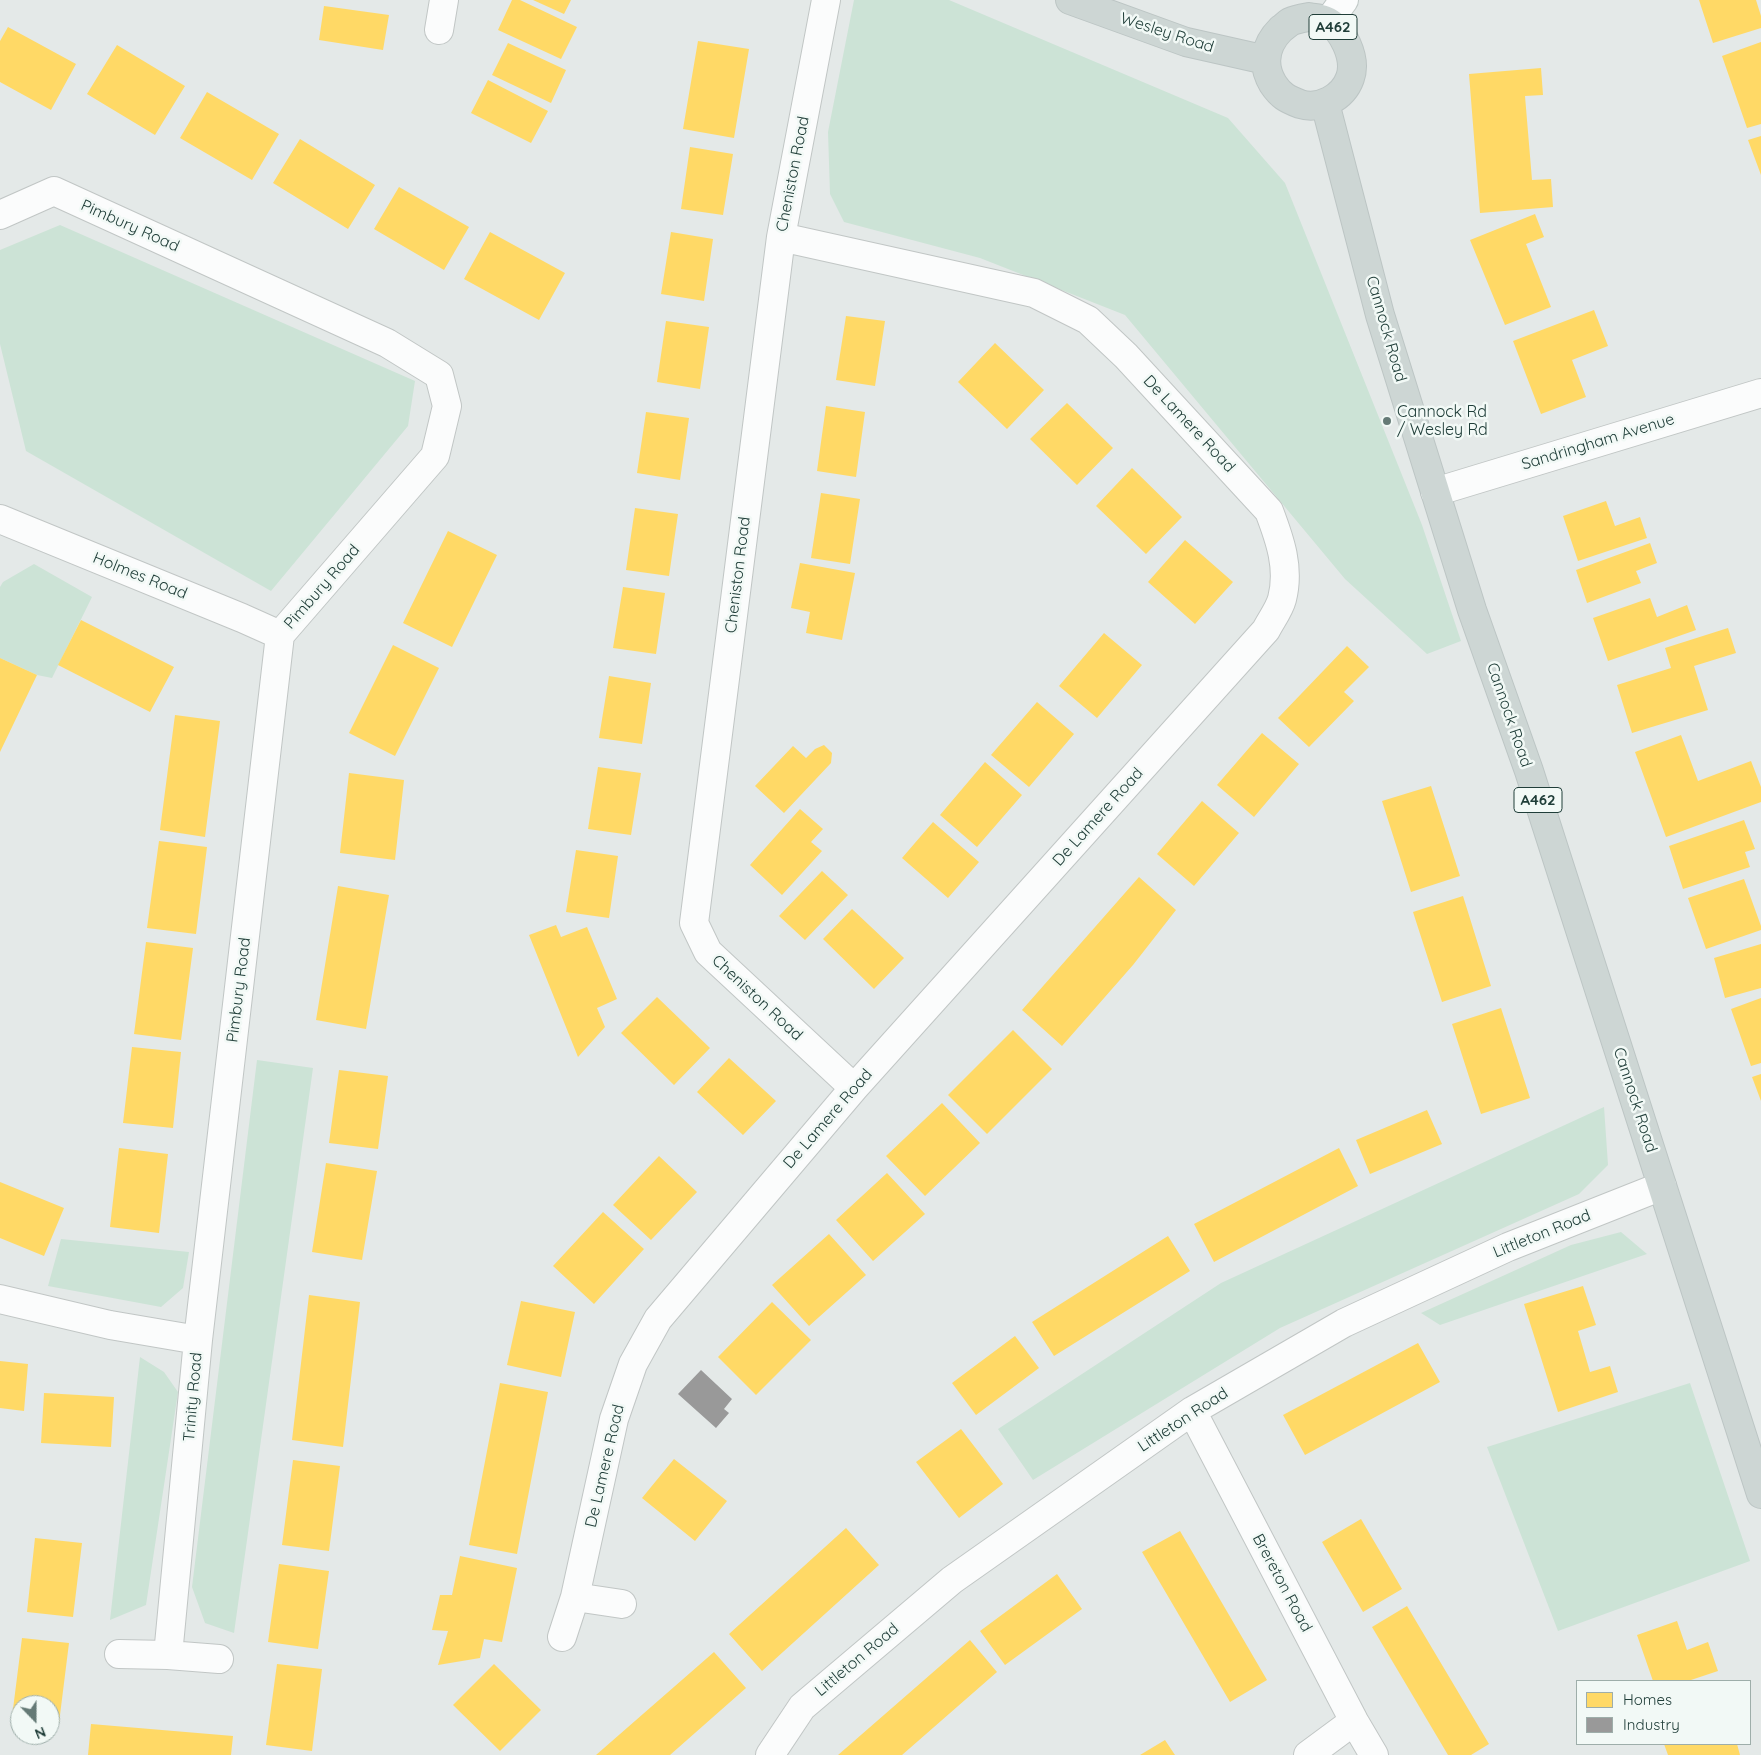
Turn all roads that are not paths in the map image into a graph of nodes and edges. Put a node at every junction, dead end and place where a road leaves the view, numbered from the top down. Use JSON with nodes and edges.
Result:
{"nodes":[{"id":1,"x":444,"y":0,"type":"edge"},
{"id":2,"x":826,"y":0,"type":"edge"},
{"id":3,"x":1070,"y":0,"type":"edge"},
{"id":4,"x":1344,"y":0,"type":"edge"},
{"id":5,"x":1328,"y":22,"type":"junction"},
{"id":6,"x":439,"y":30,"type":"dead end"},
{"id":7,"x":1266,"y":60,"type":"junction"},
{"id":8,"x":1325,"y":103,"type":"junction"},
{"id":9,"x":0,"y":215,"type":"edge"},
{"id":10,"x":781,"y":237,"type":"junction"},
{"id":11,"x":1761,"y":393,"type":"edge"},
{"id":12,"x":1435,"y":492,"type":"junction"},
{"id":13,"x":0,"y":519,"type":"edge"},
{"id":14,"x":280,"y":635,"type":"junction"},
{"id":15,"x":854,"y":1088,"type":"junction"},
{"id":16,"x":1662,"y":1186,"type":"junction"},
{"id":17,"x":0,"y":1300,"type":"edge"},
{"id":18,"x":198,"y":1340,"type":"junction"},
{"id":19,"x":1192,"y":1411,"type":"junction"},
{"id":20,"x":1761,"y":1494,"type":"edge"},
{"id":21,"x":575,"y":1597,"type":"junction"},
{"id":22,"x":622,"y":1604,"type":"dead end"},
{"id":23,"x":562,"y":1637,"type":"dead end"},
{"id":24,"x":119,"y":1654,"type":"dead end"},
{"id":25,"x":168,"y":1655,"type":"junction"},
{"id":26,"x":219,"y":1659,"type":"dead end"},
{"id":27,"x":1354,"y":1721,"type":"junction"},
{"id":28,"x":770,"y":1755,"type":"edge"},
{"id":29,"x":1308,"y":1755,"type":"edge"},
{"id":30,"x":1374,"y":1755,"type":"edge"}],
"edges":[{"from":1,"to":6,"type":"street"},
{"from":2,"to":10,"type":"street","name":"Cheniston Road"},
{"from":3,"to":7,"type":"main road","name":"Wesley Road"},
{"from":4,"to":5,"type":"street"},
{"from":5,"to":7,"type":"main road","number":"A462"},
{"from":5,"to":8,"type":"main road","number":"A462"},
{"from":7,"to":8,"type":"main road"},
{"from":8,"to":12,"type":"main road","name":"Cannock Road","number":"A462"},
{"from":9,"to":14,"type":"street","name":"Pimbury Road"},
{"from":10,"to":15,"type":"street","name":"Cheniston Road"},
{"from":10,"to":15,"type":"street","name":"De Lamere Road"},
{"from":11,"to":12,"type":"street","name":"Sandringham Avenue"},
{"from":12,"to":16,"type":"main road","name":"Cannock Road","number":"A462"},
{"from":13,"to":14,"type":"street","name":"Holmes Road"},
{"from":14,"to":18,"type":"street","name":"Pimbury Road"},
{"from":15,"to":21,"type":"street","name":"De Lamere Road"},
{"from":16,"to":19,"type":"street","name":"Littleton Road"},
{"from":16,"to":20,"type":"main road","name":"Cannock Road","number":"A462"},
{"from":17,"to":18,"type":"street","name":"Trinity Road"},
{"from":18,"to":25,"type":"street","name":"Trinity Road"},
{"from":19,"to":27,"type":"street","name":"Brereton Road"},
{"from":19,"to":28,"type":"street","name":"Littleton Road"},
{"from":21,"to":22,"type":"street"},
{"from":21,"to":23,"type":"street","name":"De Lamere Road"},
{"from":24,"to":25,"type":"street"},
{"from":25,"to":26,"type":"street"},
{"from":27,"to":29,"type":"street"},
{"from":27,"to":30,"type":"street","name":"Brereton Road"}]}
